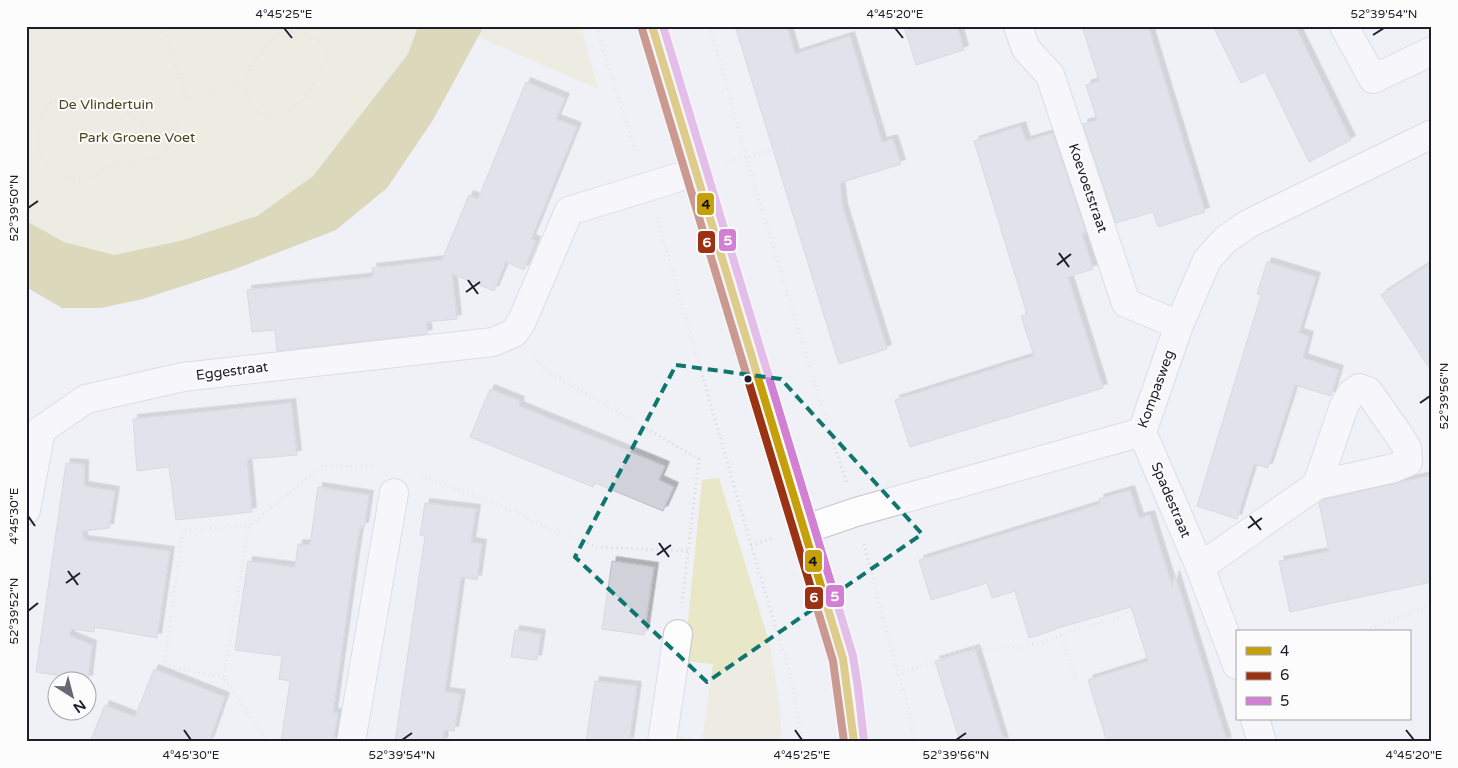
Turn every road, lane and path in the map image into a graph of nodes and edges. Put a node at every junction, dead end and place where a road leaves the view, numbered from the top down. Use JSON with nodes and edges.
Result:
{"nodes":[{"id":1,"x":163,"y":26,"type":"edge"},
{"id":2,"x":596,"y":26,"type":"edge"},
{"id":3,"x":652,"y":26,"type":"edge"},
{"id":4,"x":708,"y":26,"type":"edge"},
{"id":5,"x":1018,"y":26,"type":"edge"},
{"id":6,"x":1344,"y":26,"type":"edge"},
{"id":7,"x":1432,"y":51,"type":"edge"},
{"id":8,"x":245,"y":88,"type":"junction"},
{"id":9,"x":186,"y":99,"type":"junction"},
{"id":10,"x":888,"y":119,"type":"dead end"},
{"id":11,"x":1430,"y":139,"type":"edge"},
{"id":12,"x":169,"y":149,"type":"junction"},
{"id":13,"x":746,"y":157,"type":"junction"},
{"id":14,"x":696,"y":172,"type":"junction"},
{"id":15,"x":648,"y":186,"type":"junction"},
{"id":16,"x":1179,"y":326,"type":"junction"},
{"id":17,"x":514,"y":333,"type":"junction"},
{"id":18,"x":1142,"y":432,"type":"junction"},
{"id":19,"x":379,"y":467,"type":"dead end"},
{"id":20,"x":416,"y":474,"type":"dead end"},
{"id":21,"x":1317,"y":485,"type":"dead end"},
{"id":22,"x":394,"y":492,"type":"dead end"},
{"id":23,"x":26,"y":510,"type":"edge"},
{"id":24,"x":856,"y":512,"type":"junction"},
{"id":25,"x":249,"y":526,"type":"junction"},
{"id":26,"x":803,"y":530,"type":"junction"},
{"id":27,"x":689,"y":550,"type":"junction"},
{"id":28,"x":1200,"y":567,"type":"junction"},
{"id":29,"x":1432,"y":605,"type":"edge"},
{"id":30,"x":1366,"y":630,"type":"edge"},
{"id":31,"x":678,"y":634,"type":"joint"},
{"id":32,"x":1061,"y":635,"type":"junction"},
{"id":33,"x":1236,"y":662,"type":"edge"},
{"id":34,"x":898,"y":675,"type":"junction"},
{"id":35,"x":224,"y":678,"type":"junction"},
{"id":36,"x":1076,"y":679,"type":"dead end"},
{"id":37,"x":1255,"y":720,"type":"edge"},
{"id":38,"x":268,"y":742,"type":"edge"},
{"id":39,"x":352,"y":742,"type":"edge"},
{"id":40,"x":662,"y":742,"type":"edge"},
{"id":41,"x":802,"y":742,"type":"edge"},
{"id":42,"x":854,"y":742,"type":"edge"},
{"id":43,"x":914,"y":742,"type":"edge"},
{"id":44,"x":1262,"y":742,"type":"edge"}],
"edges":[{"from":1,"to":9,"type":"path"},
{"from":2,"to":15,"type":"path"},
{"from":3,"to":14,"type":"street"},
{"from":4,"to":13,"type":"path"},
{"from":5,"to":16,"type":"street","name":"Koevoetstraat"},
{"from":6,"to":7,"type":"street"},
{"from":8,"to":8,"type":"path"},
{"from":8,"to":9,"type":"path"},
{"from":9,"to":12,"type":"path"},
{"from":10,"to":13,"type":"path"},
{"from":11,"to":16,"type":"street","name":"Kompasweg"},
{"from":12,"to":12,"type":"path"},
{"from":13,"to":24,"type":"path"},
{"from":14,"to":15,"type":"street"},
{"from":14,"to":26,"type":"street"},
{"from":15,"to":17,"type":"street"},
{"from":15,"to":41,"type":"path"},
{"from":16,"to":18,"type":"street","name":"Kompasweg"},
{"from":17,"to":23,"type":"street","name":"Eggestraat"},
{"from":17,"to":27,"type":"path"},
{"from":18,"to":24,"type":"street","name":"Kompasweg"},
{"from":18,"to":28,"type":"street","name":"Spadestraat"},
{"from":19,"to":25,"type":"path"},
{"from":20,"to":27,"type":"path"},
{"from":21,"to":28,"type":"street"},
{"from":22,"to":39,"type":"street"},
{"from":24,"to":26,"type":"street","name":"Kompasweg"},
{"from":24,"to":34,"type":"path"},
{"from":25,"to":35,"type":"path"},
{"from":25,"to":35,"type":"path"},
{"from":26,"to":42,"type":"street"},
{"from":27,"to":31,"type":"path"},
{"from":28,"to":32,"type":"path"},
{"from":28,"to":33,"type":"street","name":"Spadestraat"},
{"from":29,"to":30,"type":"path"},
{"from":31,"to":40,"type":"street"},
{"from":32,"to":34,"type":"path"},
{"from":32,"to":36,"type":"path"},
{"from":34,"to":43,"type":"path"},
{"from":35,"to":38,"type":"path"},
{"from":37,"to":44,"type":"street"}]}
